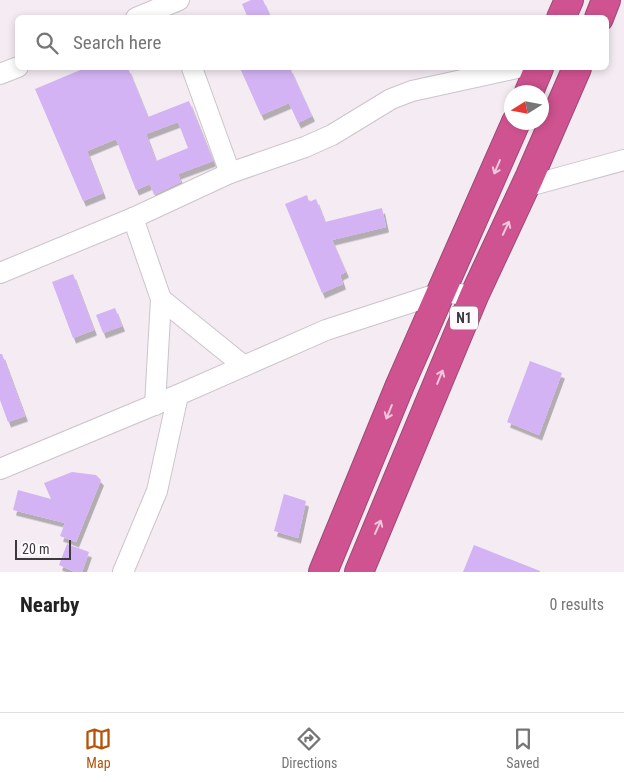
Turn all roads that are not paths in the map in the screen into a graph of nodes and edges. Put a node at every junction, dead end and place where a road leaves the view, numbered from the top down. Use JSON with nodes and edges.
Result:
{"nodes":[{"id":1,"x":569,"y":0,"type":"edge"},
{"id":2,"x":606,"y":0,"type":"edge"},
{"id":3,"x":173,"y":5,"type":"edge"},
{"id":4,"x":145,"y":15,"type":"edge"},
{"id":5,"x":562,"y":15,"type":"edge"},
{"id":6,"x":600,"y":15,"type":"edge"},
{"id":7,"x":15,"y":68,"type":"edge"},
{"id":8,"x":193,"y":70,"type":"edge"},
{"id":9,"x":507,"y":70,"type":"edge"},
{"id":10,"x":539,"y":70,"type":"edge"},
{"id":11,"x":576,"y":70,"type":"edge"},
{"id":12,"x":0,"y":74,"type":"edge"},
{"id":13,"x":532,"y":85,"type":"edge"},
{"id":14,"x":513,"y":130,"type":"edge"},
{"id":15,"x":624,"y":160,"type":"edge"},
{"id":16,"x":230,"y":173,"type":"junction"},
{"id":17,"x":525,"y":186,"type":"junction"},
{"id":18,"x":133,"y":218,"type":"junction"},
{"id":19,"x":0,"y":272,"type":"edge"},
{"id":20,"x":442,"y":292,"type":"junction"},
{"id":21,"x":474,"y":296,"type":"junction"},
{"id":22,"x":161,"y":299,"type":"junction"},
{"id":23,"x":244,"y":366,"type":"junction"},
{"id":24,"x":178,"y":395,"type":"junction"},
{"id":25,"x":155,"y":405,"type":"junction"},
{"id":26,"x":0,"y":469,"type":"edge"},
{"id":27,"x":123,"y":572,"type":"edge"},
{"id":28,"x":323,"y":572,"type":"edge"},
{"id":29,"x":359,"y":572,"type":"edge"}],
"edges":[{"from":1,"to":5,"type":"highway"},
{"from":2,"to":6,"type":"highway"},
{"from":3,"to":4,"type":"street"},
{"from":7,"to":12,"type":"street"},
{"from":8,"to":16,"type":"street"},
{"from":9,"to":16,"type":"street"},
{"from":10,"to":13,"type":"highway"},
{"from":11,"to":17,"type":"highway","number":"N1"},
{"from":14,"to":20,"type":"highway","number":"N1","one_way":true},
{"from":15,"to":17,"type":"street"},
{"from":16,"to":18,"type":"street"},
{"from":21,"to":17,"type":"highway","number":"N1","one_way":true},
{"from":18,"to":19,"type":"street"},
{"from":18,"to":22,"type":"street"},
{"from":20,"to":21,"type":"street"},
{"from":20,"to":23,"type":"street"},
{"from":20,"to":28,"type":"highway","number":"N1","one_way":true},
{"from":29,"to":21,"type":"highway","number":"N1","one_way":true},
{"from":22,"to":23,"type":"street"},
{"from":22,"to":25,"type":"street"},
{"from":23,"to":24,"type":"street"},
{"from":24,"to":25,"type":"street"},
{"from":24,"to":27,"type":"street"},
{"from":25,"to":26,"type":"street"}]}
